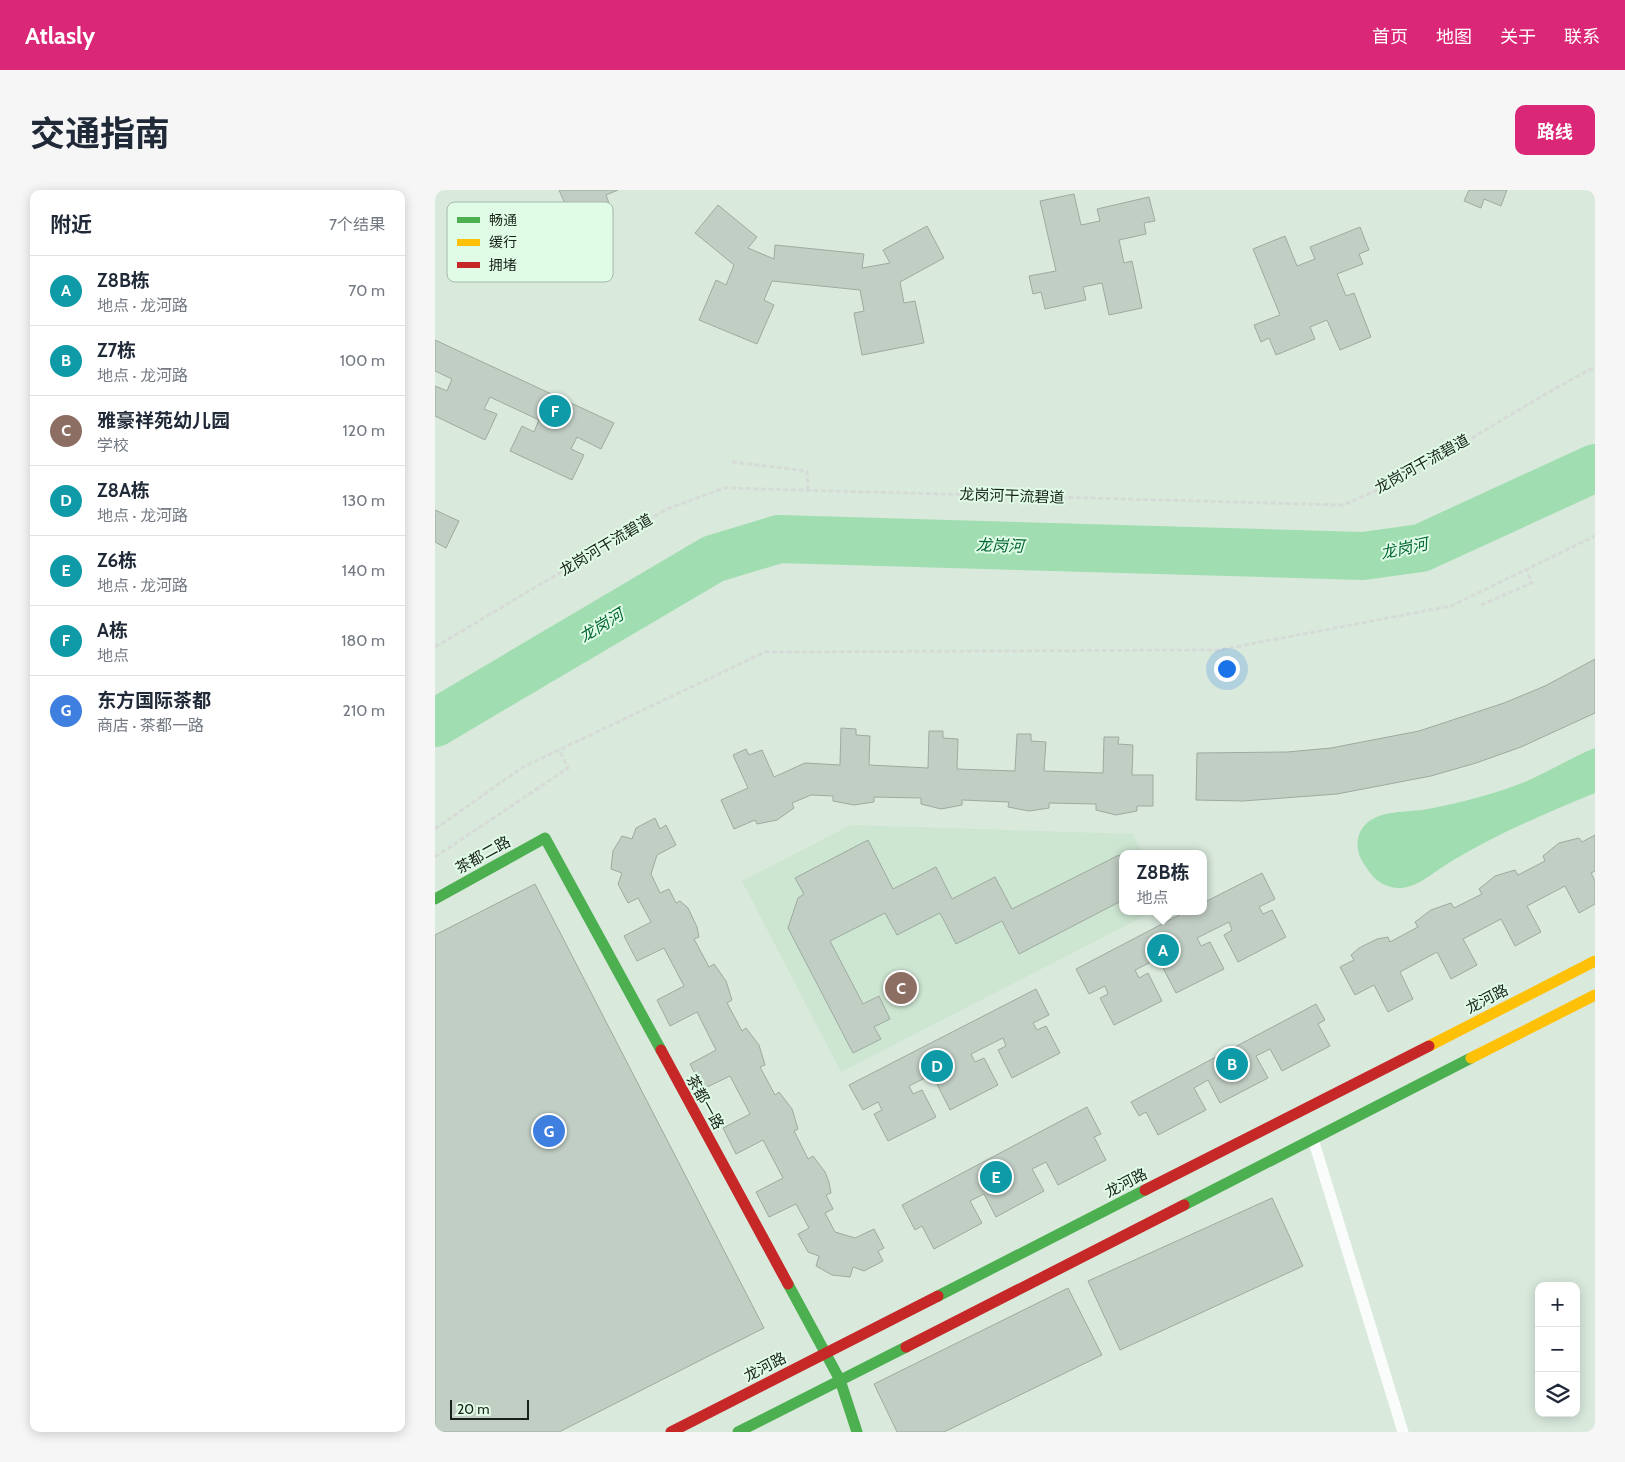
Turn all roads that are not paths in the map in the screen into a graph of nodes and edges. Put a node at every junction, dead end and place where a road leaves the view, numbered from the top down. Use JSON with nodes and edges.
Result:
{"nodes":[{"id":1,"x":545,"y":838,"type":"joint"},
{"id":2,"x":435,"y":899,"type":"edge"},
{"id":3,"x":1595,"y":961,"type":"edge"},
{"id":4,"x":1595,"y":995,"type":"edge"},
{"id":5,"x":1313,"y":1139,"type":"junction"},
{"id":6,"x":825,"y":1354,"type":"junction"},
{"id":7,"x":839,"y":1380,"type":"junction"},
{"id":8,"x":671,"y":1432,"type":"edge"},
{"id":9,"x":737,"y":1432,"type":"edge"},
{"id":10,"x":857,"y":1432,"type":"edge"},
{"id":11,"x":1403,"y":1432,"type":"edge"}],
"edges":[{"from":1,"to":2,"type":"street","name":"茶都二路"},
{"from":1,"to":6,"type":"street","name":"茶都一路"},
{"from":3,"to":6,"type":"street","name":"龙河路"},
{"from":4,"to":5,"type":"street"},
{"from":5,"to":7,"type":"street"},
{"from":5,"to":11,"type":"lane"},
{"from":6,"to":7,"type":"street","name":"茶都一路"},
{"from":6,"to":8,"type":"street","name":"龙河路"},
{"from":7,"to":9,"type":"street"},
{"from":7,"to":10,"type":"street","name":"茶都一路"}]}
